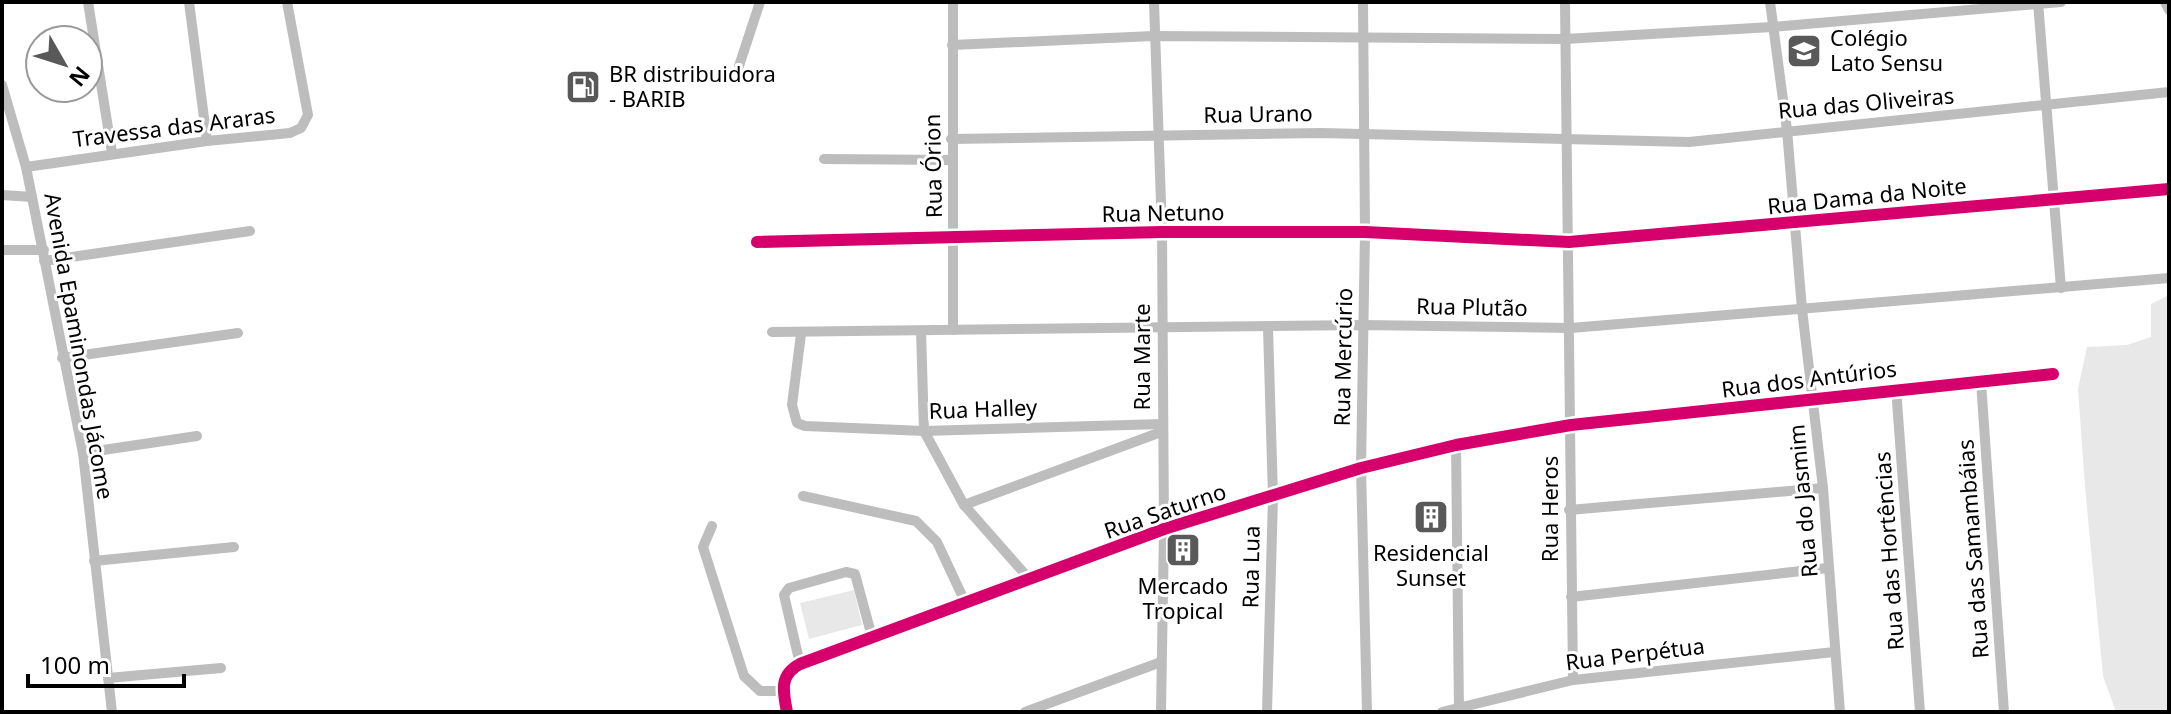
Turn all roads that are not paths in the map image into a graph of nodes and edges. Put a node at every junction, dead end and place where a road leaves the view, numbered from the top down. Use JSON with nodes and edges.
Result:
{"nodes":[{"id":1,"x":88,"y":2,"type":"edge"},
{"id":2,"x":189,"y":2,"type":"edge"},
{"id":3,"x":287,"y":2,"type":"edge"},
{"id":4,"x":760,"y":2,"type":"edge"},
{"id":5,"x":953,"y":2,"type":"edge"},
{"id":6,"x":1154,"y":2,"type":"edge"},
{"id":7,"x":1363,"y":2,"type":"edge"},
{"id":8,"x":1565,"y":2,"type":"edge"},
{"id":9,"x":1770,"y":2,"type":"edge"},
{"id":10,"x":2061,"y":2,"type":"edge"},
{"id":11,"x":2165,"y":2,"type":"edge"},
{"id":12,"x":2039,"y":4,"type":"edge"},
{"id":13,"x":2169,"y":10,"type":"edge"},
{"id":14,"x":1772,"y":27,"type":"junction"},
{"id":15,"x":1153,"y":36,"type":"junction"},
{"id":16,"x":1364,"y":37,"type":"junction"},
{"id":17,"x":1565,"y":39,"type":"junction"},
{"id":18,"x":952,"y":45,"type":"junction"},
{"id":19,"x":739,"y":66,"type":"dead end"},
{"id":20,"x":2,"y":85,"type":"edge"},
{"id":21,"x":2169,"y":92,"type":"edge"},
{"id":22,"x":2044,"y":106,"type":"junction"},
{"id":23,"x":1787,"y":130,"type":"junction"},
{"id":24,"x":1363,"y":134,"type":"junction"},
{"id":25,"x":1157,"y":135,"type":"junction"},
{"id":26,"x":951,"y":139,"type":"junction"},
{"id":27,"x":207,"y":141,"type":"junction"},
{"id":28,"x":1566,"y":141,"type":"junction"},
{"id":29,"x":112,"y":153,"type":"junction"},
{"id":30,"x":824,"y":159,"type":"dead end"},
{"id":31,"x":952,"y":160,"type":"junction"},
{"id":32,"x":26,"y":167,"type":"junction"},
{"id":33,"x":2169,"y":189,"type":"edge"},
{"id":34,"x":2,"y":195,"type":"edge"},
{"id":35,"x":32,"y":197,"type":"junction"},
{"id":36,"x":2054,"y":198,"type":"junction"},
{"id":37,"x":1795,"y":224,"type":"junction"},
{"id":38,"x":250,"y":231,"type":"dead end"},
{"id":39,"x":1162,"y":232,"type":"junction"},
{"id":40,"x":1365,"y":232,"type":"junction"},
{"id":41,"x":954,"y":237,"type":"junction"},
{"id":42,"x":757,"y":242,"type":"dead end"},
{"id":43,"x":1569,"y":242,"type":"junction"},
{"id":44,"x":2,"y":250,"type":"edge"},
{"id":45,"x":44,"y":256,"type":"junction"},
{"id":46,"x":2169,"y":278,"type":"edge"},
{"id":47,"x":2061,"y":288,"type":"junction"},
{"id":48,"x":1802,"y":309,"type":"junction"},
{"id":49,"x":1363,"y":325,"type":"junction"},
{"id":50,"x":1162,"y":328,"type":"junction"},
{"id":51,"x":1268,"y":328,"type":"junction"},
{"id":52,"x":1571,"y":328,"type":"junction"},
{"id":53,"x":953,"y":330,"type":"junction"},
{"id":54,"x":921,"y":331,"type":"junction"},
{"id":55,"x":772,"y":332,"type":"dead end"},
{"id":56,"x":238,"y":333,"type":"dead end"},
{"id":57,"x":801,"y":334,"type":"junction"},
{"id":58,"x":62,"y":358,"type":"junction"},
{"id":59,"x":2053,"y":374,"type":"dead end"},
{"id":60,"x":1981,"y":382,"type":"junction"},
{"id":61,"x":1896,"y":388,"type":"junction"},
{"id":62,"x":1814,"y":400,"type":"junction"},
{"id":63,"x":1571,"y":425,"type":"junction"},
{"id":64,"x":1162,"y":428,"type":"junction"},
{"id":65,"x":924,"y":431,"type":"junction"},
{"id":66,"x":197,"y":436,"type":"dead end"},
{"id":67,"x":1456,"y":445,"type":"junction"},
{"id":68,"x":83,"y":453,"type":"junction"},
{"id":69,"x":1361,"y":468,"type":"junction"},
{"id":70,"x":1823,"y":488,"type":"junction"},
{"id":71,"x":803,"y":496,"type":"dead end"},
{"id":72,"x":1273,"y":497,"type":"junction"},
{"id":73,"x":964,"y":505,"type":"junction"},
{"id":74,"x":1569,"y":510,"type":"junction"},
{"id":75,"x":712,"y":526,"type":"dead end"},
{"id":76,"x":1164,"y":529,"type":"junction"},
{"id":77,"x":234,"y":547,"type":"dead end"},
{"id":78,"x":94,"y":561,"type":"junction"},
{"id":79,"x":1828,"y":568,"type":"junction"},
{"id":80,"x":1031,"y":581,"type":"junction"},
{"id":81,"x":1571,"y":597,"type":"junction"},
{"id":82,"x":966,"y":604,"type":"junction"},
{"id":83,"x":872,"y":637,"type":"junction"},
{"id":84,"x":1834,"y":652,"type":"junction"},
{"id":85,"x":1161,"y":662,"type":"junction"},
{"id":86,"x":800,"y":664,"type":"junction"},
{"id":87,"x":221,"y":668,"type":"dead end"},
{"id":88,"x":108,"y":678,"type":"junction"},
{"id":89,"x":1573,"y":680,"type":"junction"},
{"id":90,"x":784,"y":691,"type":"junction"},
{"id":91,"x":1459,"y":710,"type":"edge"},
{"id":92,"x":112,"y":712,"type":"edge"},
{"id":93,"x":787,"y":712,"type":"edge"},
{"id":94,"x":1025,"y":712,"type":"edge"},
{"id":95,"x":1161,"y":712,"type":"edge"},
{"id":96,"x":1267,"y":712,"type":"edge"},
{"id":97,"x":1367,"y":712,"type":"edge"},
{"id":98,"x":1442,"y":712,"type":"edge"},
{"id":99,"x":1840,"y":712,"type":"edge"},
{"id":100,"x":1920,"y":712,"type":"edge"},
{"id":101,"x":2004,"y":712,"type":"edge"}],
"edges":[{"from":1,"to":29,"type":"street"},
{"from":2,"to":27,"type":"street"},
{"from":3,"to":27,"type":"street","name":"Travessa das Araras"},
{"from":4,"to":19,"type":"street"},
{"from":5,"to":18,"type":"street","name":"Rua Órion"},
{"from":6,"to":15,"type":"street","name":"Rua Marte"},
{"from":7,"to":16,"type":"street","name":"Rua Mercúrio"},
{"from":8,"to":17,"type":"street","name":"Rua Heros"},
{"from":9,"to":14,"type":"street","name":"Rua do Jasmim"},
{"from":10,"to":12,"type":"street"},
{"from":11,"to":13,"type":"street"},
{"from":12,"to":14,"type":"street"},
{"from":12,"to":22,"type":"street"},
{"from":14,"to":17,"type":"street"},
{"from":14,"to":23,"type":"street","name":"Rua do Jasmim"},
{"from":15,"to":16,"type":"street"},
{"from":15,"to":18,"type":"street"},
{"from":15,"to":25,"type":"street","name":"Rua Marte"},
{"from":16,"to":17,"type":"street"},
{"from":16,"to":24,"type":"street","name":"Rua Mercúrio"},
{"from":17,"to":28,"type":"street","name":"Rua Heros"},
{"from":18,"to":26,"type":"street","name":"Rua Órion"},
{"from":20,"to":32,"type":"street","name":"Avenida Epaminondas Jácome"},
{"from":21,"to":22,"type":"street","name":"Rua das Oliveiras"},
{"from":22,"to":23,"type":"street","name":"Rua das Oliveiras"},
{"from":22,"to":36,"type":"street"},
{"from":23,"to":28,"type":"street","name":"Rua das Oliveiras"},
{"from":23,"to":37,"type":"street","name":"Rua do Jasmim"},
{"from":24,"to":25,"type":"street","name":"Rua Urano"},
{"from":24,"to":28,"type":"street","name":"Rua Urano"},
{"from":24,"to":40,"type":"street","name":"Rua Mercúrio"},
{"from":25,"to":26,"type":"street","name":"Rua Urano"},
{"from":25,"to":39,"type":"street","name":"Rua Marte"},
{"from":26,"to":31,"type":"street","name":"Rua Órion"},
{"from":27,"to":29,"type":"street","name":"Travessa das Araras"},
{"from":28,"to":43,"type":"street","name":"Rua Heros"},
{"from":29,"to":32,"type":"street","name":"Travessa das Araras"},
{"from":30,"to":31,"type":"street"},
{"from":31,"to":41,"type":"street","name":"Rua Órion"},
{"from":32,"to":35,"type":"street","name":"Avenida Epaminondas Jácome"},
{"from":33,"to":36,"type":"street","name":"Rua Dama da Noite"},
{"from":34,"to":35,"type":"street"},
{"from":35,"to":45,"type":"street","name":"Avenida Epaminondas Jácome"},
{"from":36,"to":37,"type":"street","name":"Rua Dama da Noite"},
{"from":36,"to":47,"type":"street"},
{"from":37,"to":43,"type":"street","name":"Rua Dama da Noite"},
{"from":37,"to":48,"type":"street","name":"Rua do Jasmim"},
{"from":38,"to":45,"type":"street"},
{"from":39,"to":40,"type":"street","name":"Rua Netuno"},
{"from":39,"to":41,"type":"street","name":"Rua Netuno"},
{"from":39,"to":50,"type":"street","name":"Rua Marte"},
{"from":40,"to":43,"type":"street","name":"Rua Netuno"},
{"from":40,"to":49,"type":"street","name":"Rua Mercúrio"},
{"from":41,"to":42,"type":"street","name":"Rua Netuno"},
{"from":41,"to":53,"type":"street","name":"Rua Órion"},
{"from":43,"to":52,"type":"street","name":"Rua Heros"},
{"from":44,"to":45,"type":"street"},
{"from":45,"to":58,"type":"street","name":"Avenida Epaminondas Jácome"},
{"from":46,"to":47,"type":"street","name":"Rua Plutão"},
{"from":47,"to":48,"type":"street","name":"Rua Plutão"},
{"from":48,"to":52,"type":"street","name":"Rua Plutão"},
{"from":48,"to":62,"type":"street","name":"Rua do Jasmim"},
{"from":49,"to":51,"type":"street","name":"Rua Plutão"},
{"from":49,"to":52,"type":"street","name":"Rua Plutão"},
{"from":49,"to":69,"type":"street","name":"Rua Mercúrio"},
{"from":50,"to":51,"type":"street","name":"Rua Plutão"},
{"from":50,"to":53,"type":"street","name":"Rua Plutão"},
{"from":50,"to":64,"type":"street","name":"Rua Marte"},
{"from":51,"to":72,"type":"street","name":"Rua Lua"},
{"from":52,"to":63,"type":"street","name":"Rua Heros"},
{"from":53,"to":54,"type":"street","name":"Rua Plutão"},
{"from":54,"to":57,"type":"street","name":"Rua Plutão"},
{"from":54,"to":65,"type":"street"},
{"from":55,"to":57,"type":"street","name":"Rua Plutão"},
{"from":56,"to":58,"type":"street"},
{"from":57,"to":65,"type":"street","name":"Rua Halley"},
{"from":58,"to":68,"type":"street","name":"Avenida Epaminondas Jácome"},
{"from":59,"to":60,"type":"street","name":"Rua dos Antúrios"},
{"from":60,"to":61,"type":"street","name":"Rua dos Antúrios"},
{"from":60,"to":101,"type":"street","name":"Rua das Samambáias"},
{"from":61,"to":62,"type":"street","name":"Rua dos Antúrios"},
{"from":61,"to":100,"type":"street","name":"Rua das Hortências"},
{"from":62,"to":63,"type":"street","name":"Rua dos Antúrios"},
{"from":62,"to":70,"type":"street","name":"Rua do Jasmim"},
{"from":63,"to":67,"type":"street","name":"Rua Saturno"},
{"from":63,"to":74,"type":"street","name":"Rua Heros"},
{"from":64,"to":65,"type":"street","name":"Rua Halley"},
{"from":64,"to":73,"type":"street"},
{"from":64,"to":76,"type":"street","name":"Rua Marte"},
{"from":65,"to":73,"type":"street"},
{"from":66,"to":68,"type":"street"},
{"from":67,"to":69,"type":"street","name":"Rua Saturno"},
{"from":67,"to":91,"type":"street"},
{"from":68,"to":78,"type":"street","name":"Avenida Epaminondas Jácome"},
{"from":69,"to":72,"type":"street","name":"Rua Saturno"},
{"from":69,"to":97,"type":"street","name":"Rua Mercúrio"},
{"from":70,"to":74,"type":"street"},
{"from":70,"to":79,"type":"street","name":"Rua do Jasmim"},
{"from":71,"to":82,"type":"street"},
{"from":72,"to":76,"type":"street","name":"Rua Saturno"},
{"from":72,"to":96,"type":"street","name":"Rua Lua"},
{"from":73,"to":80,"type":"street"},
{"from":74,"to":81,"type":"street","name":"Rua Heros"},
{"from":75,"to":90,"type":"street"},
{"from":76,"to":80,"type":"street","name":"Rua Saturno"},
{"from":76,"to":85,"type":"street","name":"Rua Marte"},
{"from":77,"to":78,"type":"street"},
{"from":78,"to":88,"type":"street","name":"Avenida Epaminondas Jácome"},
{"from":79,"to":81,"type":"street"},
{"from":79,"to":84,"type":"street","name":"Rua do Jasmim"},
{"from":80,"to":82,"type":"street","name":"Rua Saturno"},
{"from":81,"to":89,"type":"street","name":"Rua Heros"},
{"from":82,"to":83,"type":"street","name":"Rua Saturno"},
{"from":83,"to":86,"type":"street","name":"Rua Saturno"},
{"from":83,"to":86,"type":"street"},
{"from":84,"to":89,"type":"street","name":"Rua Perpétua"},
{"from":84,"to":99,"type":"street","name":"Rua do Jasmim"},
{"from":85,"to":94,"type":"street"},
{"from":85,"to":95,"type":"street","name":"Rua Marte"},
{"from":86,"to":90,"type":"street","name":"Rua Saturno"},
{"from":87,"to":88,"type":"street"},
{"from":88,"to":92,"type":"street","name":"Avenida Epaminondas Jácome"},
{"from":89,"to":91,"type":"street","name":"Rua Perpétua"},
{"from":90,"to":93,"type":"street"},
{"from":91,"to":98,"type":"street","name":"Rua Perpétua"}]}
